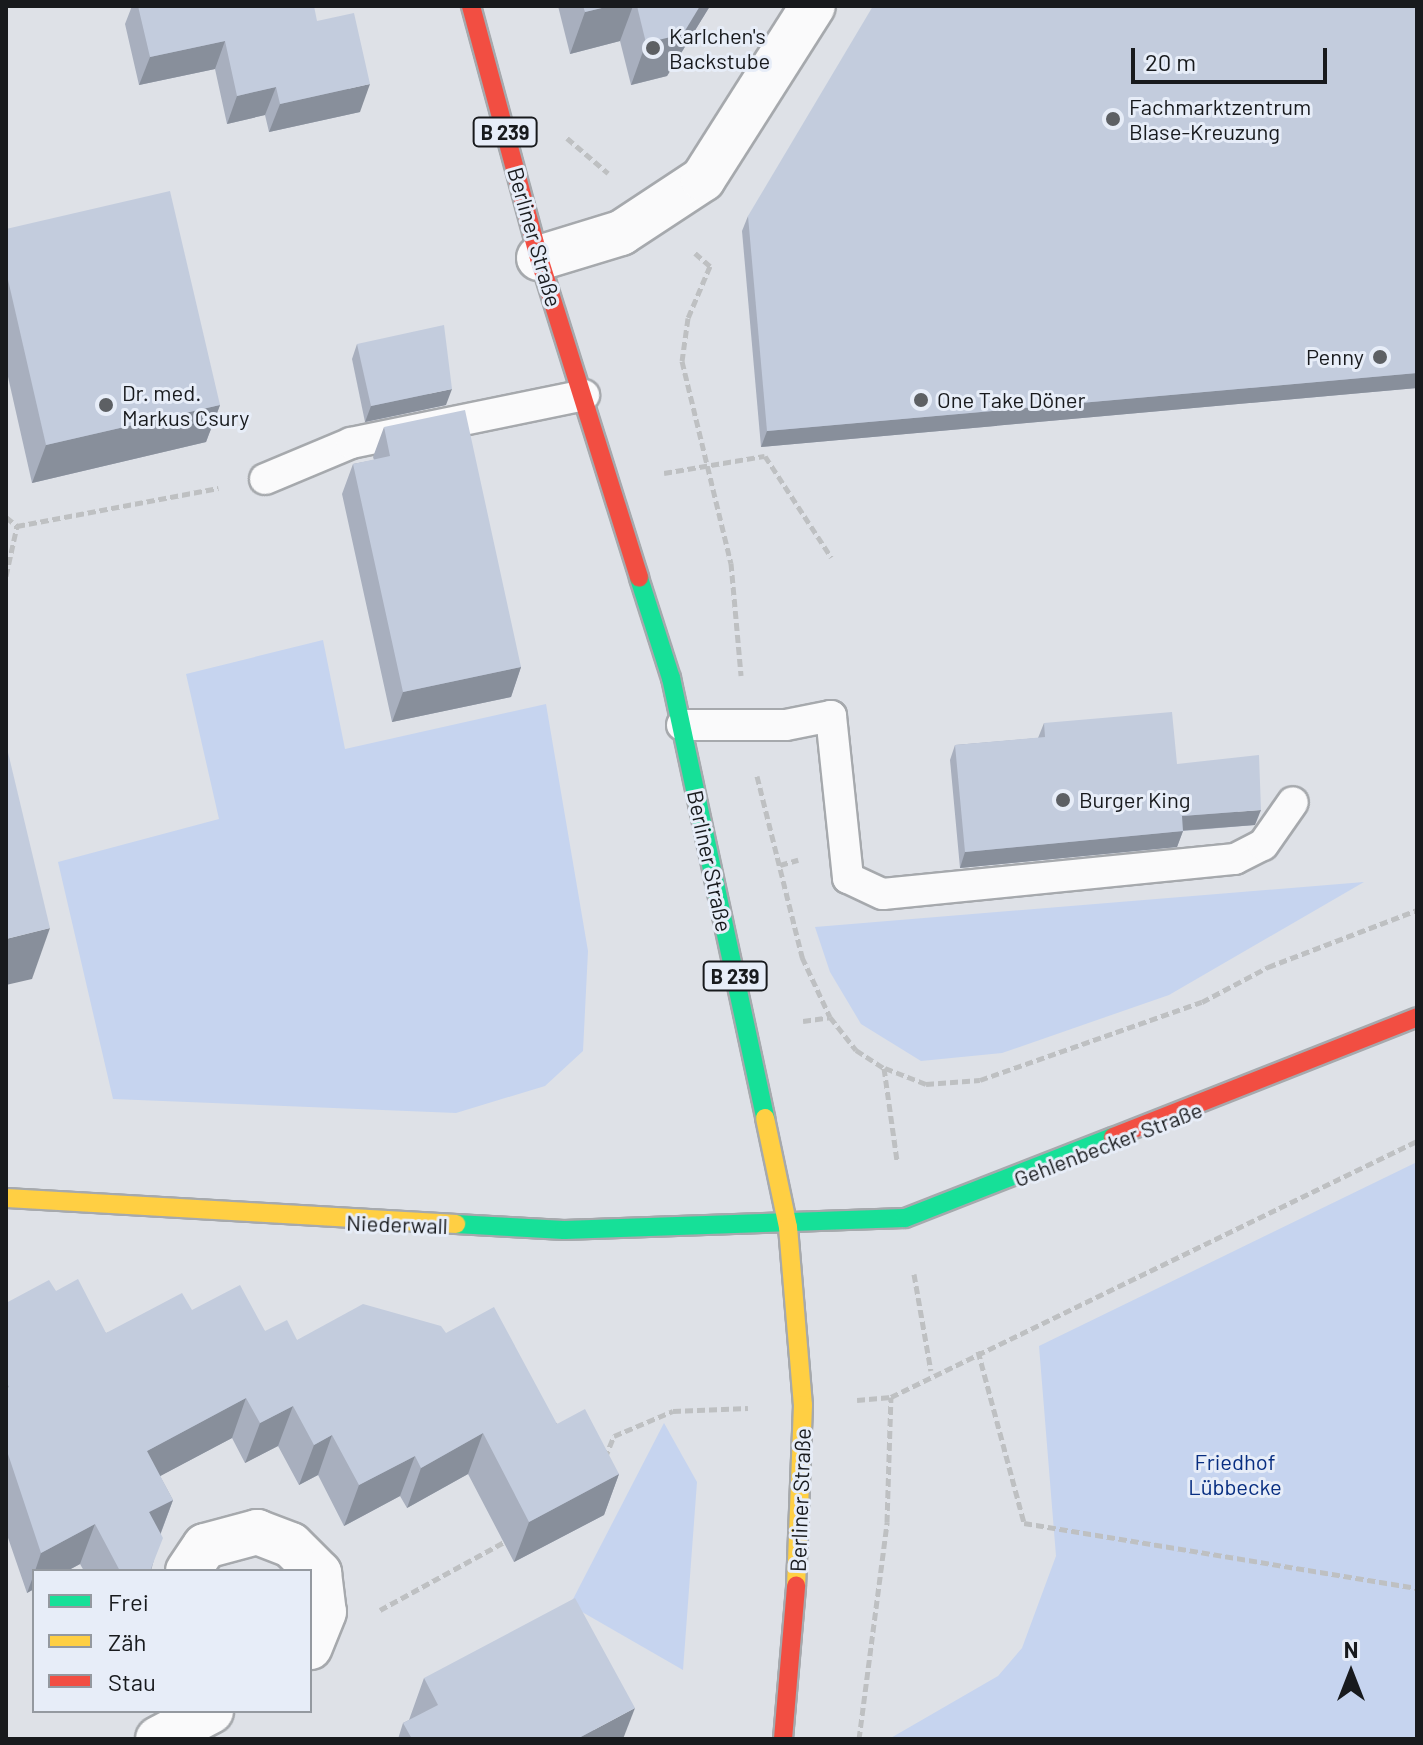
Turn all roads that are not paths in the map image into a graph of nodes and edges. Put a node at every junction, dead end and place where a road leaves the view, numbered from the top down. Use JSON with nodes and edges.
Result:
{"nodes":[{"id":1,"x":471,"y":6,"type":"edge"},
{"id":2,"x":813,"y":6,"type":"edge"},
{"id":3,"x":539,"y":258,"type":"junction"},
{"id":4,"x":584,"y":395,"type":"junction"},
{"id":5,"x":265,"y":479,"type":"road end"},
{"id":6,"x":682,"y":725,"type":"junction"},
{"id":7,"x":1293,"y":802,"type":"dead end"},
{"id":8,"x":1417,"y":1017,"type":"edge"},
{"id":9,"x":6,"y":1198,"type":"edge"},
{"id":10,"x":788,"y":1227,"type":"junction"},
{"id":11,"x":189,"y":1569,"type":"edge"},
{"id":12,"x":312,"y":1642,"type":"edge"},
{"id":13,"x":157,"y":1713,"type":"edge"},
{"id":14,"x":207,"y":1713,"type":"edge"},
{"id":15,"x":151,"y":1739,"type":"edge"},
{"id":16,"x":158,"y":1739,"type":"edge"},
{"id":17,"x":783,"y":1739,"type":"edge"}],
"edges":[{"from":1,"to":3,"type":"main road","name":"Berliner Straße","number":"B 239"},
{"from":2,"to":3,"type":"street"},
{"from":3,"to":4,"type":"main road","name":"Berliner Straße","number":"B 239"},
{"from":4,"to":5,"type":"lane"},
{"from":4,"to":6,"type":"main road","name":"Berliner Straße","number":"B 239"},
{"from":6,"to":7,"type":"lane"},
{"from":6,"to":10,"type":"main road","name":"Berliner Straße","number":"B 239"},
{"from":8,"to":10,"type":"main road","name":"Gehlenbecker Straße"},
{"from":9,"to":10,"type":"main road","name":"Niederwall"},
{"from":10,"to":17,"type":"main road","name":"Berliner Straße","number":"B 239"},
{"from":11,"to":12,"type":"street"},
{"from":13,"to":15,"type":"street"},
{"from":14,"to":16,"type":"street"}]}
